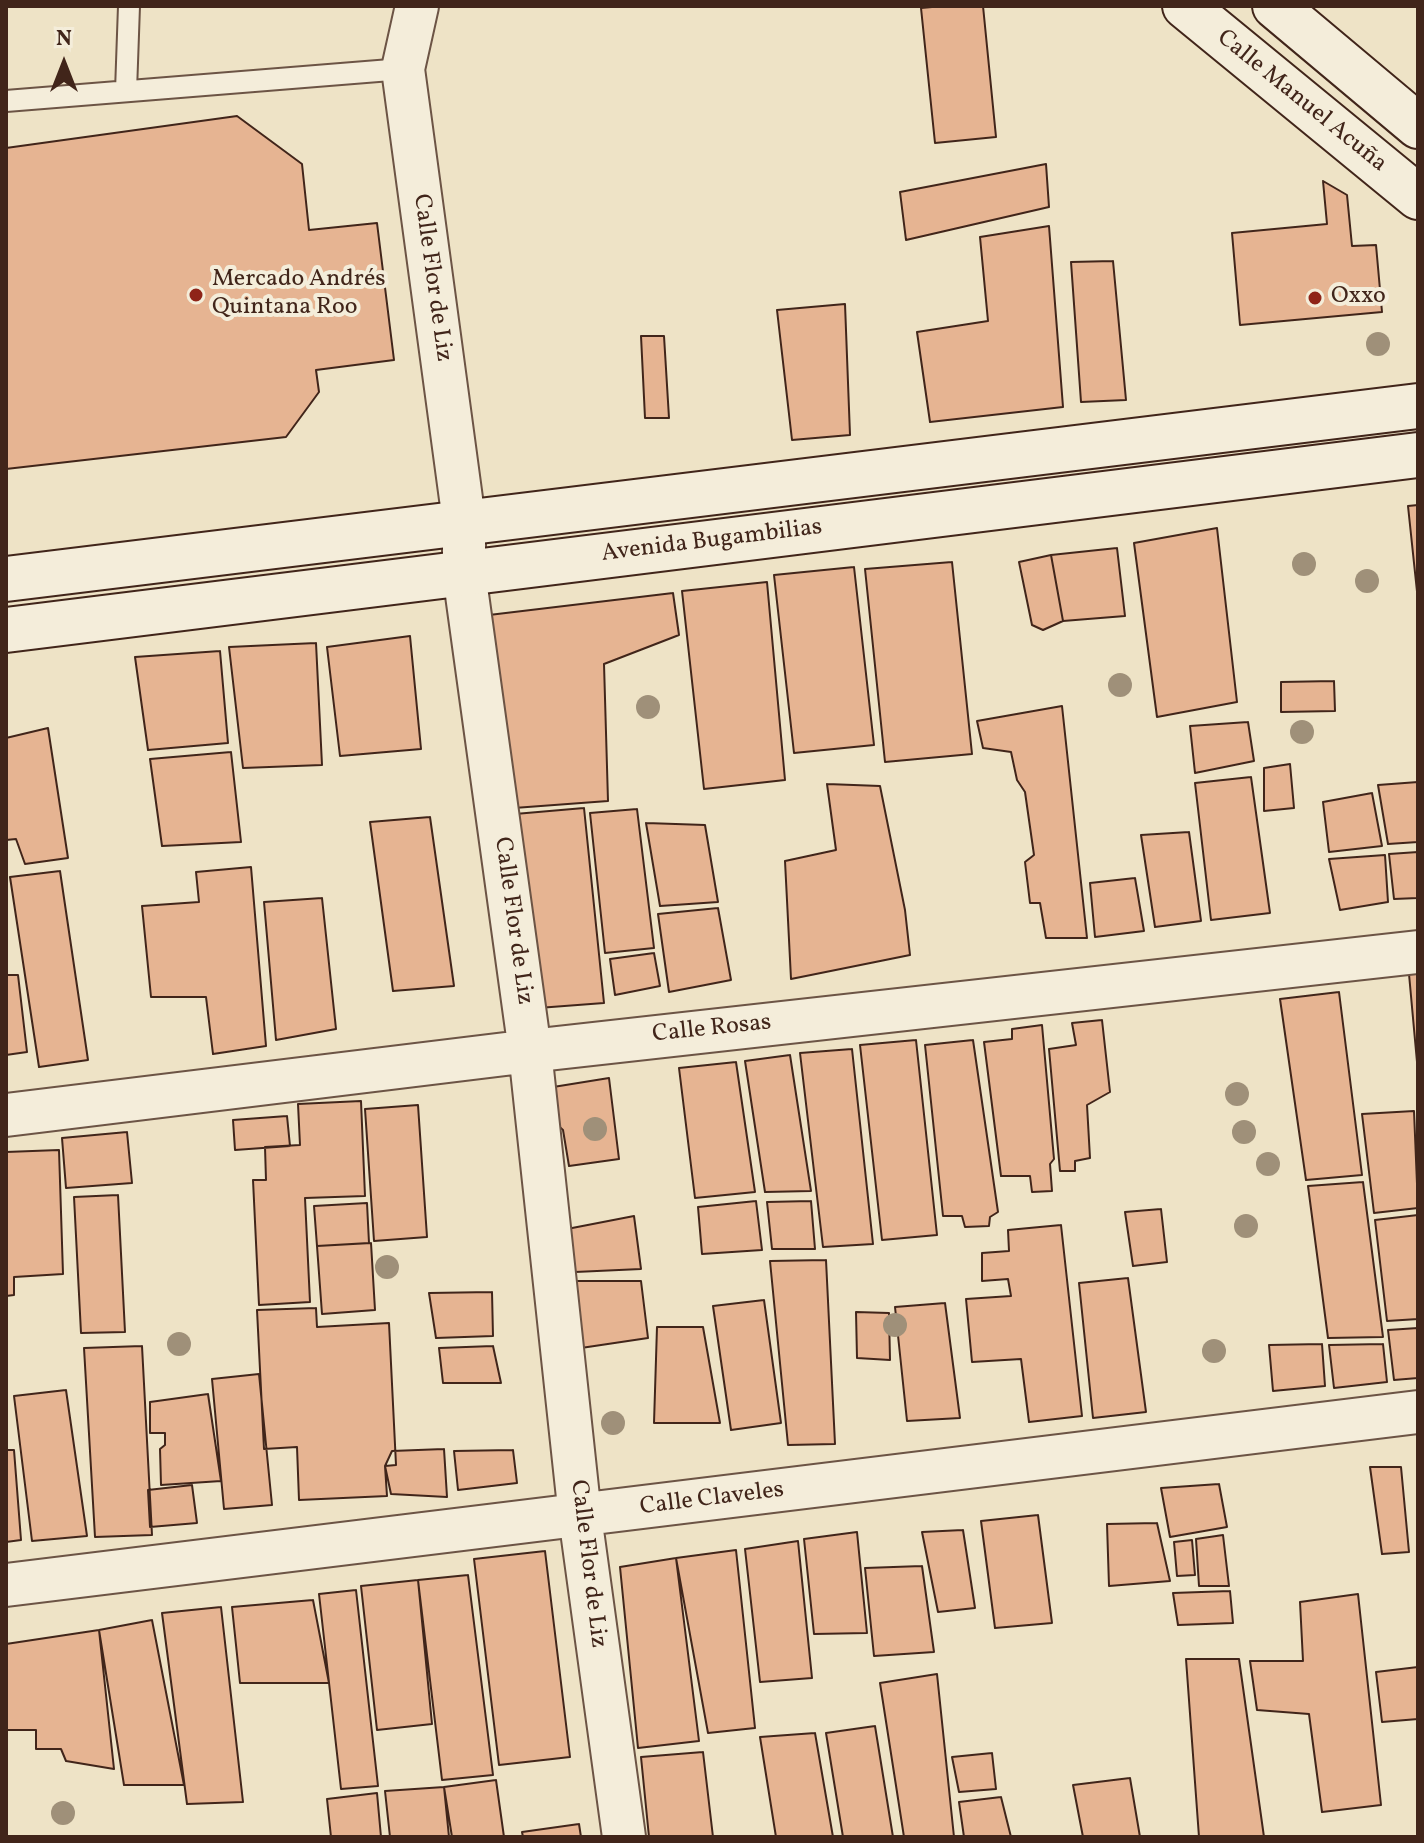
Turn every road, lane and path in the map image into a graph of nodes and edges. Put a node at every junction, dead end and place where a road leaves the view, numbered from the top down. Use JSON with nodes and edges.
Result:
{"nodes":[{"id":1,"x":129,"y":6,"type":"edge"},
{"id":2,"x":417,"y":6,"type":"edge"},
{"id":3,"x":1185,"y":6,"type":"edge"},
{"id":4,"x":1275,"y":6,"type":"edge"},
{"id":5,"x":403,"y":69,"type":"junction"},
{"id":6,"x":126,"y":91,"type":"junction"},
{"id":7,"x":6,"y":101,"type":"edge"},
{"id":8,"x":1418,"y":126,"type":"edge"},
{"id":9,"x":1418,"y":197,"type":"edge"},
{"id":10,"x":1418,"y":406,"type":"edge"},
{"id":11,"x":1418,"y":455,"type":"edge"},
{"id":12,"x":464,"y":521,"type":"junction"},
{"id":13,"x":464,"y":573,"type":"junction"},
{"id":14,"x":6,"y":579,"type":"edge"},
{"id":15,"x":6,"y":630,"type":"edge"},
{"id":16,"x":1418,"y":952,"type":"edge"},
{"id":17,"x":530,"y":1051,"type":"junction"},
{"id":18,"x":6,"y":1115,"type":"edge"},
{"id":19,"x":1418,"y":1412,"type":"edge"},
{"id":20,"x":580,"y":1516,"type":"junction"},
{"id":21,"x":6,"y":1585,"type":"edge"},
{"id":22,"x":624,"y":1837,"type":"edge"}],
"edges":[{"from":1,"to":6,"type":"lane"},
{"from":2,"to":5,"type":"street","name":"Calle Flor de Liz"},
{"from":3,"to":9,"type":"main road","name":"Calle Manuel Acuña"},
{"from":4,"to":8,"type":"main road"},
{"from":5,"to":6,"type":"lane"},
{"from":5,"to":12,"type":"street","name":"Calle Flor de Liz"},
{"from":6,"to":7,"type":"lane"},
{"from":10,"to":12,"type":"main road","name":"Avenida Bugambilias"},
{"from":11,"to":13,"type":"main road","name":"Avenida Bugambilias"},
{"from":12,"to":13,"type":"street","name":"Calle Flor de Liz"},
{"from":12,"to":14,"type":"main road","name":"Avenida Bugambilias"},
{"from":13,"to":15,"type":"main road","name":"Avenida Bugambilias"},
{"from":13,"to":17,"type":"street","name":"Calle Flor de Liz"},
{"from":16,"to":17,"type":"street","name":"Calle Rosas"},
{"from":17,"to":18,"type":"street","name":"Calle Rosas"},
{"from":17,"to":20,"type":"street","name":"Calle Flor de Liz"},
{"from":19,"to":20,"type":"street","name":"Calle Claveles"},
{"from":20,"to":21,"type":"street","name":"Calle Claveles"},
{"from":20,"to":22,"type":"street","name":"Calle Flor de Liz"}]}
